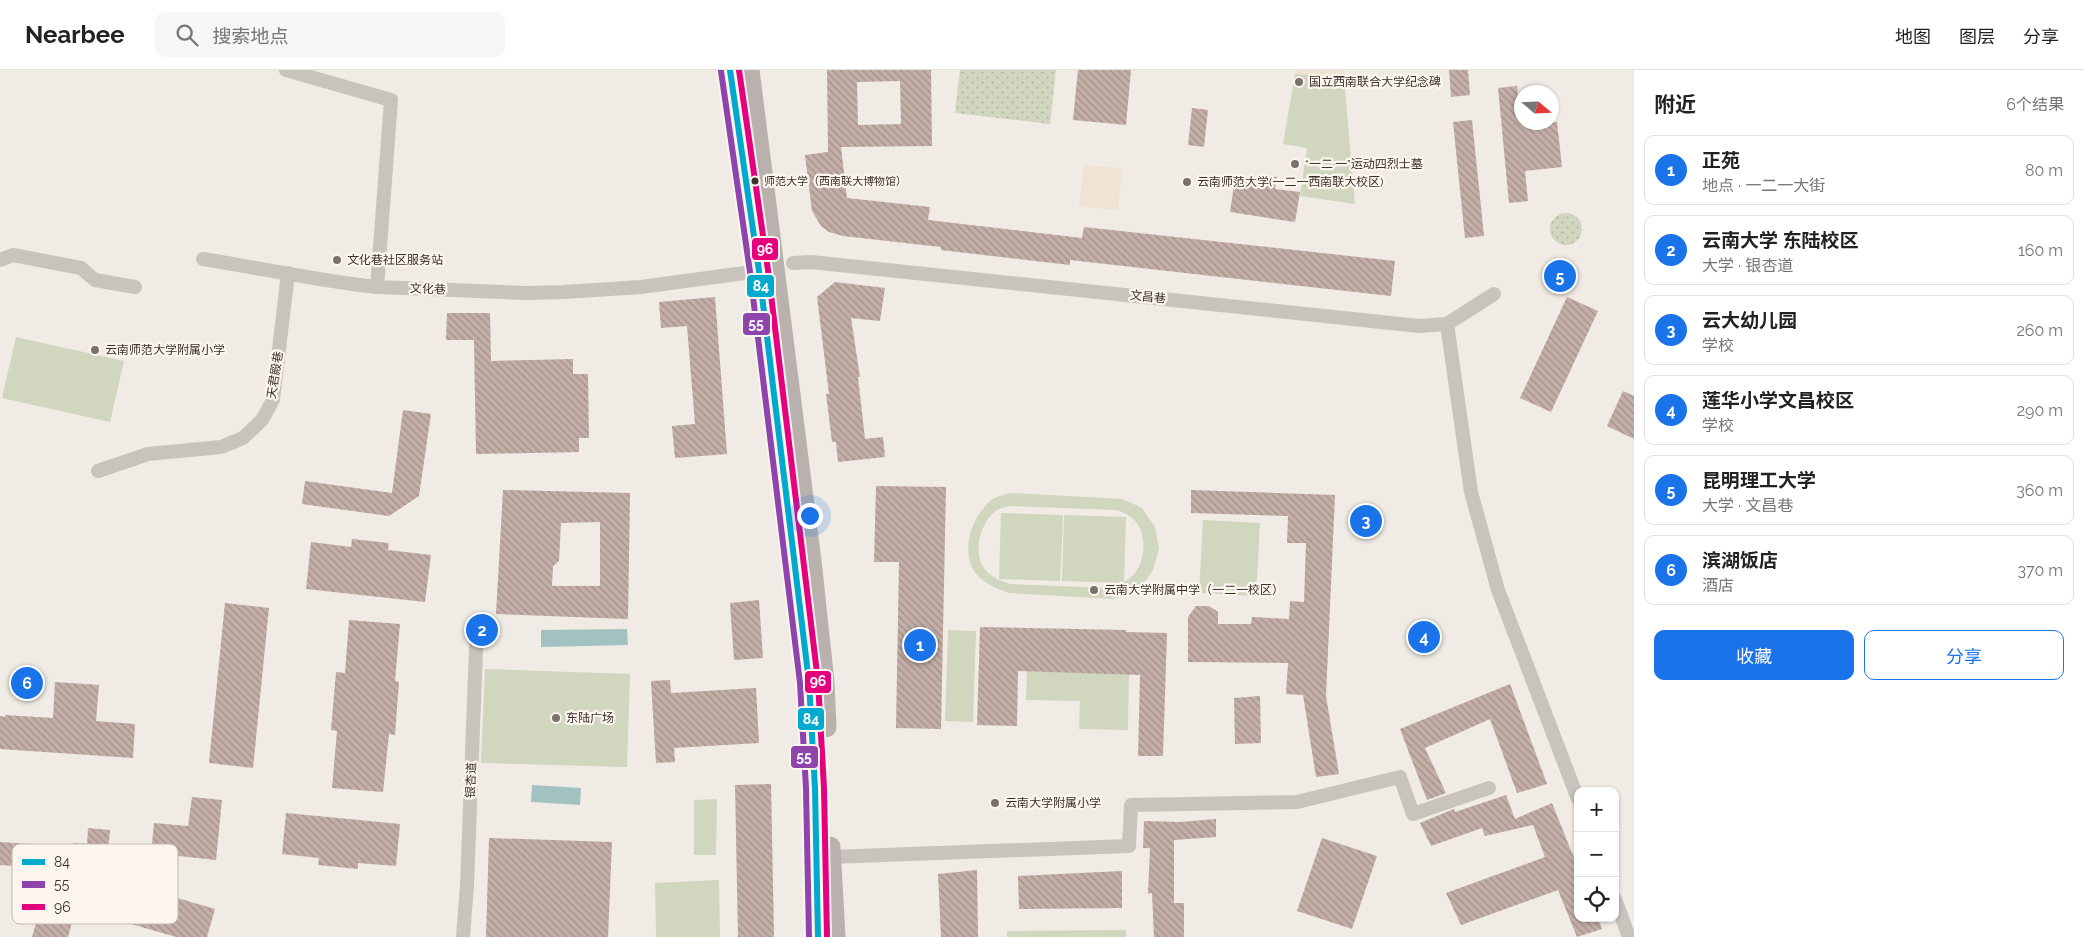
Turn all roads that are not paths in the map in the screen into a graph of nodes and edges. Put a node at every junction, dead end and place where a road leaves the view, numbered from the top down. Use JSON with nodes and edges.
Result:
{"nodes":[{"id":1,"x":286,"y":70,"type":"edge"},
{"id":2,"x":730,"y":70,"type":"edge"},
{"id":3,"x":750,"y":70,"type":"edge"},
{"id":4,"x":203,"y":259,"type":"dead end"},
{"id":5,"x":0,"y":260,"type":"edge"},
{"id":6,"x":775,"y":267,"type":"junction"},
{"id":7,"x":288,"y":273,"type":"junction"},
{"id":8,"x":135,"y":287,"type":"dead end"},
{"id":9,"x":377,"y":288,"type":"junction"},
{"id":10,"x":1494,"y":294,"type":"dead end"},
{"id":11,"x":1447,"y":324,"type":"junction"},
{"id":12,"x":98,"y":471,"type":"dead end"},
{"id":13,"x":477,"y":623,"type":"dead end"},
{"id":14,"x":1489,"y":788,"type":"dead end"},
{"id":15,"x":1574,"y":789,"type":"edge"},
{"id":16,"x":830,"y":858,"type":"junction"},
{"id":17,"x":1619,"y":910,"type":"edge"},
{"id":18,"x":464,"y":937,"type":"edge"},
{"id":19,"x":818,"y":937,"type":"edge"},
{"id":20,"x":835,"y":937,"type":"edge"},
{"id":21,"x":1629,"y":937,"type":"edge"}],
"edges":[{"from":1,"to":9,"type":"street"},
{"from":2,"to":6,"type":"main road"},
{"from":3,"to":6,"type":"main road"},
{"from":4,"to":7,"type":"street"},
{"from":5,"to":8,"type":"street"},
{"from":6,"to":9,"type":"street","name":"文化巷"},
{"from":6,"to":11,"type":"street","name":"文昌巷"},
{"from":6,"to":16,"type":"main road"},
{"from":6,"to":19,"type":"main road"},
{"from":7,"to":9,"type":"street"},
{"from":7,"to":12,"type":"street","name":"天君殿巷"},
{"from":10,"to":11,"type":"street","name":"文昌巷"},
{"from":11,"to":15,"type":"street"},
{"from":13,"to":18,"type":"street","name":"银杏道"},
{"from":14,"to":16,"type":"street"},
{"from":16,"to":20,"type":"main road"},
{"from":17,"to":21,"type":"street"}]}
